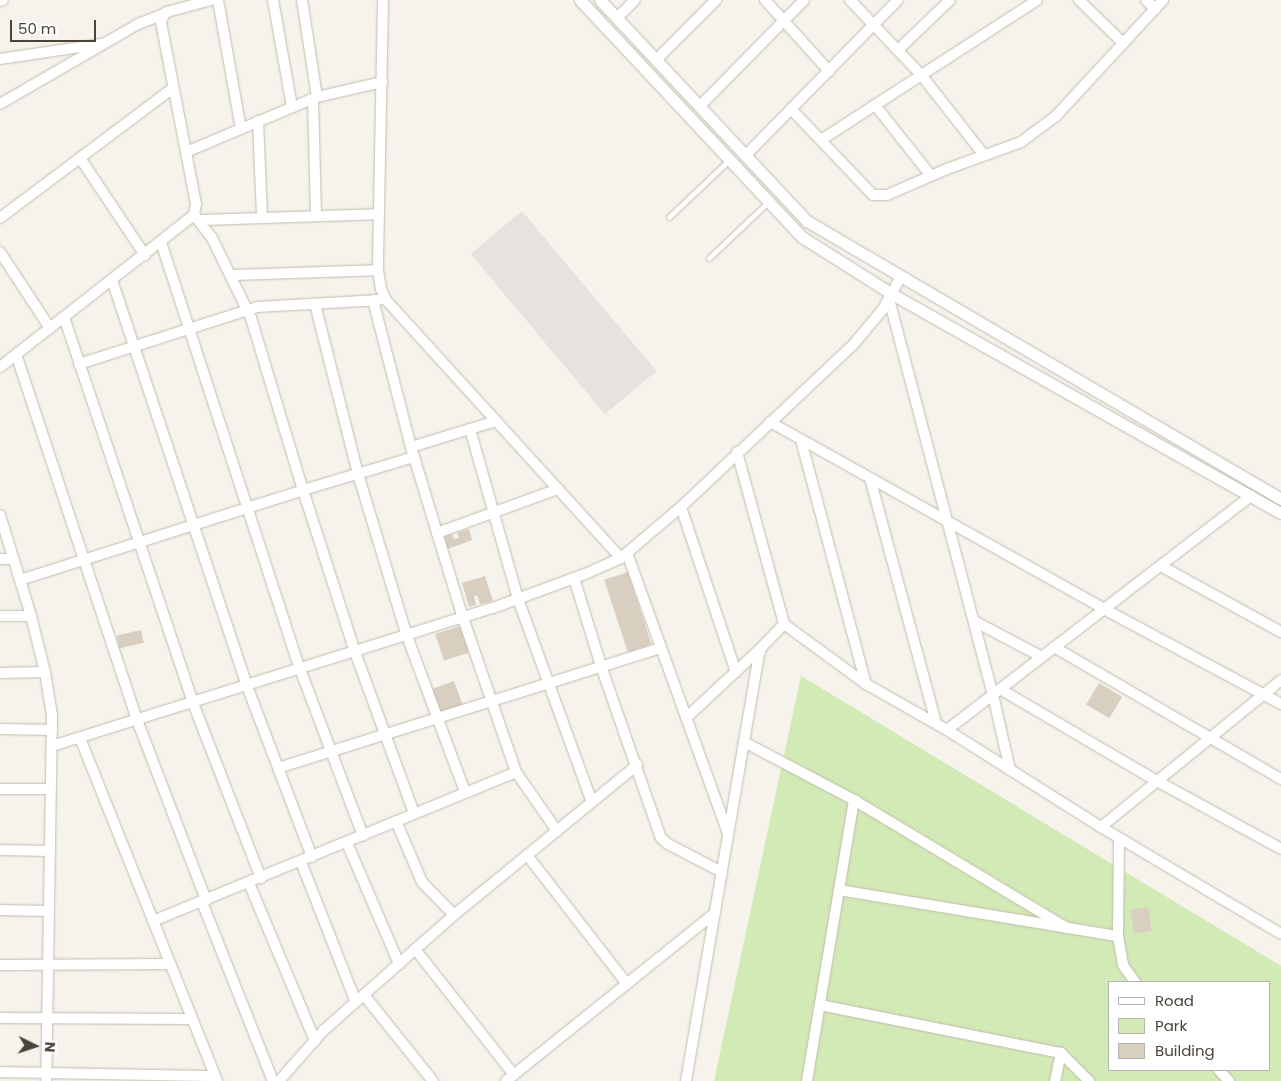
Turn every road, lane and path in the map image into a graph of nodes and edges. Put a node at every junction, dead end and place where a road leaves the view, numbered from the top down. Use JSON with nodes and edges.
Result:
{"nodes":[{"id":1,"x":218,"y":0,"type":"edge"},
{"id":2,"x":273,"y":0,"type":"edge"},
{"id":3,"x":302,"y":0,"type":"edge"},
{"id":4,"x":384,"y":0,"type":"edge"},
{"id":5,"x":580,"y":0,"type":"edge"},
{"id":6,"x":600,"y":0,"type":"edge"},
{"id":7,"x":635,"y":0,"type":"edge"},
{"id":8,"x":716,"y":0,"type":"edge"},
{"id":9,"x":764,"y":0,"type":"edge"},
{"id":10,"x":804,"y":0,"type":"edge"},
{"id":11,"x":850,"y":0,"type":"edge"},
{"id":12,"x":898,"y":0,"type":"edge"},
{"id":13,"x":950,"y":0,"type":"edge"},
{"id":14,"x":1037,"y":0,"type":"edge"},
{"id":15,"x":1079,"y":0,"type":"edge"},
{"id":16,"x":1146,"y":0,"type":"edge"},
{"id":17,"x":1162,"y":0,"type":"edge"},
{"id":18,"x":206,"y":1,"type":"edge"},
{"id":19,"x":1154,"y":9,"type":"junction"},
{"id":20,"x":164,"y":14,"type":"junction"},
{"id":21,"x":617,"y":18,"type":"junction"},
{"id":22,"x":783,"y":21,"type":"junction"},
{"id":23,"x":875,"y":25,"type":"junction"},
{"id":24,"x":1124,"y":43,"type":"junction"},
{"id":25,"x":103,"y":44,"type":"junction"},
{"id":26,"x":898,"y":50,"type":"junction"},
{"id":27,"x":0,"y":59,"type":"edge"},
{"id":28,"x":656,"y":60,"type":"junction"},
{"id":29,"x":829,"y":71,"type":"junction"},
{"id":30,"x":922,"y":76,"type":"junction"},
{"id":31,"x":382,"y":82,"type":"junction"},
{"id":32,"x":173,"y":88,"type":"junction"},
{"id":33,"x":315,"y":98,"type":"junction"},
{"id":34,"x":0,"y":104,"type":"edge"},
{"id":35,"x":874,"y":105,"type":"junction"},
{"id":36,"x":700,"y":106,"type":"junction"},
{"id":37,"x":292,"y":107,"type":"junction"},
{"id":38,"x":791,"y":109,"type":"junction"},
{"id":39,"x":258,"y":121,"type":"junction"},
{"id":40,"x":241,"y":129,"type":"junction"},
{"id":41,"x":821,"y":140,"type":"junction"},
{"id":42,"x":186,"y":152,"type":"junction"},
{"id":43,"x":746,"y":155,"type":"junction"},
{"id":44,"x":984,"y":155,"type":"junction"},
{"id":45,"x":80,"y":158,"type":"junction"},
{"id":46,"x":728,"y":160,"type":"junction"},
{"id":47,"x":931,"y":176,"type":"junction"},
{"id":48,"x":768,"y":202,"type":"junction"},
{"id":49,"x":379,"y":214,"type":"junction"},
{"id":50,"x":316,"y":216,"type":"junction"},
{"id":51,"x":669,"y":217,"type":"dead end"},
{"id":52,"x":0,"y":218,"type":"edge"},
{"id":53,"x":197,"y":218,"type":"junction"},
{"id":54,"x":262,"y":218,"type":"junction"},
{"id":55,"x":161,"y":242,"type":"junction"},
{"id":56,"x":0,"y":252,"type":"edge"},
{"id":57,"x":145,"y":255,"type":"junction"},
{"id":58,"x":709,"y":258,"type":"dead end"},
{"id":59,"x":378,"y":270,"type":"junction"},
{"id":60,"x":231,"y":275,"type":"junction"},
{"id":61,"x":900,"y":277,"type":"junction"},
{"id":62,"x":112,"y":280,"type":"junction"},
{"id":63,"x":891,"y":297,"type":"junction"},
{"id":64,"x":373,"y":300,"type":"junction"},
{"id":65,"x":386,"y":300,"type":"junction"},
{"id":66,"x":315,"y":304,"type":"junction"},
{"id":67,"x":247,"y":309,"type":"junction"},
{"id":68,"x":64,"y":317,"type":"junction"},
{"id":69,"x":50,"y":328,"type":"junction"},
{"id":70,"x":189,"y":328,"type":"junction"},
{"id":71,"x":134,"y":346,"type":"junction"},
{"id":72,"x":16,"y":354,"type":"junction"},
{"id":73,"x":79,"y":364,"type":"junction"},
{"id":74,"x":0,"y":367,"type":"edge"},
{"id":75,"x":496,"y":421,"type":"junction"},
{"id":76,"x":770,"y":422,"type":"junction"},
{"id":77,"x":470,"y":429,"type":"junction"},
{"id":78,"x":801,"y":440,"type":"junction"},
{"id":79,"x":412,"y":452,"type":"junction"},
{"id":80,"x":737,"y":452,"type":"junction"},
{"id":81,"x":358,"y":474,"type":"junction"},
{"id":82,"x":870,"y":478,"type":"junction"},
{"id":83,"x":558,"y":489,"type":"junction"},
{"id":84,"x":302,"y":490,"type":"junction"},
{"id":85,"x":1251,"y":496,"type":"junction"},
{"id":86,"x":1281,"y":499,"type":"edge"},
{"id":87,"x":681,"y":507,"type":"junction"},
{"id":88,"x":247,"y":509,"type":"junction"},
{"id":89,"x":493,"y":513,"type":"junction"},
{"id":90,"x":1281,"y":513,"type":"edge"},
{"id":91,"x":0,"y":515,"type":"edge"},
{"id":92,"x":948,"y":522,"type":"junction"},
{"id":93,"x":195,"y":526,"type":"junction"},
{"id":94,"x":437,"y":533,"type":"junction"},
{"id":95,"x":139,"y":543,"type":"junction"},
{"id":96,"x":624,"y":555,"type":"junction"},
{"id":97,"x":0,"y":559,"type":"edge"},
{"id":98,"x":14,"y":559,"type":"junction"},
{"id":99,"x":84,"y":560,"type":"junction"},
{"id":100,"x":1160,"y":566,"type":"junction"},
{"id":101,"x":574,"y":578,"type":"junction"},
{"id":102,"x":20,"y":580,"type":"junction"},
{"id":103,"x":518,"y":599,"type":"junction"},
{"id":104,"x":1104,"y":610,"type":"junction"},
{"id":105,"x":0,"y":616,"type":"edge"},
{"id":106,"x":32,"y":616,"type":"junction"},
{"id":107,"x":463,"y":618,"type":"junction"},
{"id":108,"x":974,"y":621,"type":"junction"},
{"id":109,"x":784,"y":624,"type":"junction"},
{"id":110,"x":1281,"y":632,"type":"edge"},
{"id":111,"x":407,"y":636,"type":"junction"},
{"id":112,"x":1054,"y":647,"type":"junction"},
{"id":113,"x":661,"y":648,"type":"junction"},
{"id":114,"x":761,"y":648,"type":"junction"},
{"id":115,"x":355,"y":652,"type":"junction"},
{"id":116,"x":1042,"y":657,"type":"junction"},
{"id":117,"x":601,"y":666,"type":"junction"},
{"id":118,"x":300,"y":669,"type":"junction"},
{"id":119,"x":45,"y":672,"type":"junction"},
{"id":120,"x":736,"y":672,"type":"junction"},
{"id":121,"x":0,"y":673,"type":"edge"},
{"id":122,"x":1281,"y":680,"type":"edge"},
{"id":123,"x":547,"y":683,"type":"junction"},
{"id":124,"x":866,"y":684,"type":"junction"},
{"id":125,"x":248,"y":686,"type":"junction"},
{"id":126,"x":997,"y":692,"type":"junction"},
{"id":127,"x":1263,"y":695,"type":"junction"},
{"id":128,"x":493,"y":700,"type":"junction"},
{"id":129,"x":193,"y":703,"type":"junction"},
{"id":130,"x":1281,"y":704,"type":"edge"},
{"id":131,"x":437,"y":718,"type":"junction"},
{"id":132,"x":686,"y":718,"type":"junction"},
{"id":133,"x":137,"y":720,"type":"junction"},
{"id":134,"x":936,"y":723,"type":"junction"},
{"id":135,"x":0,"y":729,"type":"edge"},
{"id":136,"x":52,"y":730,"type":"junction"},
{"id":137,"x":947,"y":730,"type":"junction"},
{"id":138,"x":384,"y":735,"type":"junction"},
{"id":139,"x":80,"y":738,"type":"junction"},
{"id":140,"x":1209,"y":739,"type":"junction"},
{"id":141,"x":744,"y":742,"type":"junction"},
{"id":142,"x":52,"y":746,"type":"junction"},
{"id":143,"x":331,"y":752,"type":"junction"},
{"id":144,"x":637,"y":765,"type":"junction"},
{"id":145,"x":278,"y":768,"type":"junction"},
{"id":146,"x":1010,"y":770,"type":"junction"},
{"id":147,"x":516,"y":772,"type":"junction"},
{"id":148,"x":1281,"y":779,"type":"edge"},
{"id":149,"x":1157,"y":781,"type":"junction"},
{"id":150,"x":0,"y":789,"type":"edge"},
{"id":151,"x":51,"y":789,"type":"junction"},
{"id":152,"x":465,"y":792,"type":"junction"},
{"id":153,"x":854,"y":800,"type":"junction"},
{"id":154,"x":592,"y":802,"type":"junction"},
{"id":155,"x":414,"y":813,"type":"junction"},
{"id":156,"x":396,"y":821,"type":"junction"},
{"id":157,"x":1101,"y":827,"type":"junction"},
{"id":158,"x":556,"y":831,"type":"junction"},
{"id":159,"x":728,"y":835,"type":"junction"},
{"id":160,"x":363,"y":836,"type":"junction"},
{"id":161,"x":1119,"y":838,"type":"junction"},
{"id":162,"x":348,"y":843,"type":"junction"},
{"id":163,"x":1281,"y":849,"type":"edge"},
{"id":164,"x":0,"y":850,"type":"edge"},
{"id":165,"x":50,"y":851,"type":"junction"},
{"id":166,"x":527,"y":856,"type":"junction"},
{"id":167,"x":312,"y":857,"type":"junction"},
{"id":168,"x":301,"y":862,"type":"junction"},
{"id":169,"x":722,"y":872,"type":"junction"},
{"id":170,"x":261,"y":878,"type":"junction"},
{"id":171,"x":249,"y":883,"type":"junction"},
{"id":172,"x":839,"y":890,"type":"junction"},
{"id":173,"x":204,"y":901,"type":"junction"},
{"id":174,"x":0,"y":910,"type":"edge"},
{"id":175,"x":49,"y":911,"type":"junction"},
{"id":176,"x":715,"y":913,"type":"junction"},
{"id":177,"x":454,"y":915,"type":"junction"},
{"id":178,"x":153,"y":921,"type":"junction"},
{"id":179,"x":1067,"y":928,"type":"junction"},
{"id":180,"x":1281,"y":934,"type":"edge"},
{"id":181,"x":1118,"y":936,"type":"junction"},
{"id":182,"x":415,"y":949,"type":"junction"},
{"id":183,"x":170,"y":964,"type":"junction"},
{"id":184,"x":399,"y":964,"type":"junction"},
{"id":185,"x":0,"y":965,"type":"edge"},
{"id":186,"x":48,"y":965,"type":"junction"},
{"id":187,"x":1134,"y":981,"type":"edge"},
{"id":188,"x":626,"y":984,"type":"junction"},
{"id":189,"x":360,"y":999,"type":"junction"},
{"id":190,"x":820,"y":1005,"type":"junction"},
{"id":191,"x":0,"y":1018,"type":"edge"},
{"id":192,"x":47,"y":1018,"type":"junction"},
{"id":193,"x":192,"y":1019,"type":"junction"},
{"id":194,"x":315,"y":1040,"type":"junction"},
{"id":195,"x":1060,"y":1053,"type":"junction"},
{"id":196,"x":1220,"y":1071,"type":"edge"},
{"id":197,"x":0,"y":1072,"type":"edge"},
{"id":198,"x":46,"y":1077,"type":"edge"},
{"id":199,"x":510,"y":1078,"type":"edge"},
{"id":200,"x":216,"y":1079,"type":"edge"},
{"id":201,"x":273,"y":1081,"type":"edge"},
{"id":202,"x":279,"y":1081,"type":"edge"},
{"id":203,"x":433,"y":1081,"type":"edge"},
{"id":204,"x":686,"y":1081,"type":"edge"},
{"id":205,"x":807,"y":1081,"type":"edge"},
{"id":206,"x":1055,"y":1081,"type":"edge"},
{"id":207,"x":1089,"y":1081,"type":"edge"},
{"id":208,"x":1230,"y":1081,"type":"edge"}],
"edges":[{"from":1,"to":40,"type":"street"},
{"from":2,"to":37,"type":"street"},
{"from":3,"to":33,"type":"street"},
{"from":4,"to":31,"type":"street"},
{"from":5,"to":46,"type":"street"},
{"from":6,"to":21,"type":"street"},
{"from":7,"to":21,"type":"street"},
{"from":8,"to":28,"type":"street"},
{"from":9,"to":22,"type":"street"},
{"from":10,"to":22,"type":"street"},
{"from":11,"to":23,"type":"street"},
{"from":12,"to":23,"type":"street"},
{"from":13,"to":26,"type":"street"},
{"from":14,"to":30,"type":"street"},
{"from":15,"to":24,"type":"street"},
{"from":16,"to":19,"type":"street"},
{"from":17,"to":19,"type":"street"},
{"from":18,"to":20,"type":"street"},
{"from":19,"to":24,"type":"street"},
{"from":20,"to":25,"type":"street"},
{"from":20,"to":32,"type":"street"},
{"from":21,"to":28,"type":"street"},
{"from":22,"to":29,"type":"street"},
{"from":22,"to":36,"type":"street"},
{"from":23,"to":26,"type":"street"},
{"from":23,"to":29,"type":"street"},
{"from":24,"to":44,"type":"street"},
{"from":25,"to":27,"type":"street"},
{"from":25,"to":34,"type":"street"},
{"from":26,"to":30,"type":"street"},
{"from":28,"to":36,"type":"street"},
{"from":29,"to":38,"type":"street"},
{"from":30,"to":35,"type":"street"},
{"from":30,"to":44,"type":"street"},
{"from":31,"to":33,"type":"street"},
{"from":31,"to":49,"type":"street"},
{"from":32,"to":42,"type":"street"},
{"from":32,"to":45,"type":"street"},
{"from":33,"to":37,"type":"street"},
{"from":33,"to":50,"type":"street"},
{"from":35,"to":41,"type":"street"},
{"from":35,"to":47,"type":"street"},
{"from":36,"to":43,"type":"street"},
{"from":37,"to":39,"type":"street"},
{"from":38,"to":41,"type":"street"},
{"from":38,"to":43,"type":"street"},
{"from":39,"to":40,"type":"street"},
{"from":39,"to":54,"type":"street"},
{"from":40,"to":42,"type":"street"},
{"from":41,"to":47,"type":"street"},
{"from":42,"to":53,"type":"street"},
{"from":43,"to":61,"type":"street"},
{"from":44,"to":47,"type":"street"},
{"from":45,"to":52,"type":"street"},
{"from":45,"to":57,"type":"street"},
{"from":46,"to":48,"type":"street"},
{"from":46,"to":51,"type":"lane"},
{"from":48,"to":58,"type":"lane"},
{"from":48,"to":63,"type":"street"},
{"from":49,"to":50,"type":"street"},
{"from":49,"to":59,"type":"street"},
{"from":50,"to":54,"type":"street"},
{"from":53,"to":54,"type":"street"},
{"from":53,"to":55,"type":"street"},
{"from":53,"to":60,"type":"street"},
{"from":55,"to":57,"type":"street"},
{"from":55,"to":70,"type":"street"},
{"from":56,"to":69,"type":"street"},
{"from":57,"to":62,"type":"street"},
{"from":59,"to":60,"type":"street"},
{"from":59,"to":65,"type":"street"},
{"from":60,"to":67,"type":"street"},
{"from":61,"to":63,"type":"street"},
{"from":61,"to":86,"type":"street"},
{"from":62,"to":68,"type":"street"},
{"from":62,"to":71,"type":"street"},
{"from":63,"to":76,"type":"street"},
{"from":63,"to":85,"type":"street"},
{"from":63,"to":92,"type":"street"},
{"from":64,"to":65,"type":"street"},
{"from":64,"to":66,"type":"street"},
{"from":64,"to":79,"type":"street"},
{"from":65,"to":75,"type":"street"},
{"from":66,"to":67,"type":"street"},
{"from":66,"to":81,"type":"street"},
{"from":67,"to":70,"type":"street"},
{"from":67,"to":84,"type":"street"},
{"from":68,"to":69,"type":"street"},
{"from":68,"to":73,"type":"street"},
{"from":69,"to":72,"type":"street"},
{"from":70,"to":71,"type":"street"},
{"from":70,"to":88,"type":"street"},
{"from":71,"to":73,"type":"street"},
{"from":71,"to":93,"type":"street"},
{"from":72,"to":74,"type":"street"},
{"from":72,"to":99,"type":"street"},
{"from":73,"to":95,"type":"street"},
{"from":75,"to":77,"type":"street"},
{"from":75,"to":83,"type":"street"},
{"from":76,"to":78,"type":"street"},
{"from":76,"to":80,"type":"street"},
{"from":77,"to":79,"type":"street"},
{"from":77,"to":89,"type":"street"},
{"from":78,"to":82,"type":"street"},
{"from":78,"to":124,"type":"street"},
{"from":79,"to":81,"type":"street"},
{"from":79,"to":94,"type":"street"},
{"from":80,"to":87,"type":"street"},
{"from":80,"to":109,"type":"street"},
{"from":81,"to":84,"type":"street"},
{"from":81,"to":111,"type":"street"},
{"from":82,"to":92,"type":"street"},
{"from":82,"to":134,"type":"street"},
{"from":83,"to":89,"type":"street"},
{"from":83,"to":96,"type":"street"},
{"from":84,"to":88,"type":"street"},
{"from":84,"to":115,"type":"street"},
{"from":85,"to":90,"type":"street"},
{"from":85,"to":100,"type":"street"},
{"from":87,"to":96,"type":"street"},
{"from":87,"to":120,"type":"street"},
{"from":88,"to":93,"type":"street"},
{"from":88,"to":118,"type":"street"},
{"from":89,"to":94,"type":"street"},
{"from":89,"to":103,"type":"street"},
{"from":91,"to":98,"type":"street"},
{"from":92,"to":104,"type":"street"},
{"from":92,"to":108,"type":"street"},
{"from":93,"to":95,"type":"street"},
{"from":93,"to":125,"type":"street"},
{"from":94,"to":107,"type":"street"},
{"from":95,"to":99,"type":"street"},
{"from":95,"to":129,"type":"street"},
{"from":96,"to":101,"type":"street"},
{"from":96,"to":113,"type":"street"},
{"from":97,"to":98,"type":"street"},
{"from":98,"to":102,"type":"street"},
{"from":99,"to":102,"type":"street"},
{"from":99,"to":133,"type":"street"},
{"from":100,"to":104,"type":"street"},
{"from":100,"to":110,"type":"street"},
{"from":101,"to":103,"type":"street"},
{"from":101,"to":117,"type":"street"},
{"from":102,"to":106,"type":"street"},
{"from":103,"to":107,"type":"street"},
{"from":103,"to":123,"type":"street"},
{"from":104,"to":112,"type":"street"},
{"from":104,"to":127,"type":"street"},
{"from":105,"to":106,"type":"street"},
{"from":106,"to":119,"type":"street"},
{"from":107,"to":111,"type":"street"},
{"from":107,"to":128,"type":"street"},
{"from":108,"to":116,"type":"street"},
{"from":108,"to":126,"type":"street"},
{"from":109,"to":114,"type":"street"},
{"from":109,"to":124,"type":"street"},
{"from":111,"to":115,"type":"street"},
{"from":111,"to":131,"type":"street"},
{"from":112,"to":116,"type":"street"},
{"from":112,"to":140,"type":"street"},
{"from":113,"to":117,"type":"street"},
{"from":113,"to":132,"type":"street"},
{"from":114,"to":120,"type":"street"},
{"from":114,"to":141,"type":"street"},
{"from":115,"to":118,"type":"street"},
{"from":115,"to":138,"type":"street"},
{"from":116,"to":126,"type":"street"},
{"from":117,"to":123,"type":"street"},
{"from":117,"to":144,"type":"street"},
{"from":118,"to":125,"type":"street"},
{"from":118,"to":143,"type":"street"},
{"from":119,"to":121,"type":"street"},
{"from":119,"to":136,"type":"street"},
{"from":120,"to":132,"type":"street"},
{"from":122,"to":127,"type":"street"},
{"from":123,"to":128,"type":"street"},
{"from":123,"to":154,"type":"street"},
{"from":124,"to":134,"type":"street"},
{"from":125,"to":129,"type":"street"},
{"from":125,"to":145,"type":"street"},
{"from":126,"to":137,"type":"street"},
{"from":126,"to":146,"type":"street"},
{"from":126,"to":149,"type":"street"},
{"from":127,"to":130,"type":"street"},
{"from":127,"to":140,"type":"street"},
{"from":128,"to":131,"type":"street"},
{"from":128,"to":147,"type":"street"},
{"from":129,"to":133,"type":"street"},
{"from":129,"to":170,"type":"street"},
{"from":131,"to":138,"type":"street"},
{"from":131,"to":152,"type":"street"},
{"from":132,"to":159,"type":"street"},
{"from":133,"to":139,"type":"street"},
{"from":133,"to":173,"type":"street"},
{"from":134,"to":137,"type":"street"},
{"from":135,"to":136,"type":"street"},
{"from":136,"to":142,"type":"street"},
{"from":137,"to":146,"type":"street"},
{"from":138,"to":143,"type":"street"},
{"from":138,"to":155,"type":"street"},
{"from":139,"to":142,"type":"street"},
{"from":139,"to":178,"type":"street"},
{"from":140,"to":148,"type":"street"},
{"from":140,"to":149,"type":"street"},
{"from":141,"to":153,"type":"street"},
{"from":141,"to":159,"type":"street"},
{"from":142,"to":151,"type":"street"},
{"from":143,"to":145,"type":"street"},
{"from":143,"to":160,"type":"street"},
{"from":144,"to":154,"type":"street"},
{"from":144,"to":169,"type":"street"},
{"from":145,"to":167,"type":"street"},
{"from":146,"to":157,"type":"street"},
{"from":147,"to":152,"type":"street"},
{"from":147,"to":158,"type":"street"},
{"from":149,"to":157,"type":"street"},
{"from":149,"to":163,"type":"street"},
{"from":150,"to":151,"type":"street"},
{"from":151,"to":165,"type":"street"},
{"from":152,"to":155,"type":"street"},
{"from":153,"to":172,"type":"street"},
{"from":153,"to":179,"type":"street"},
{"from":154,"to":158,"type":"street"},
{"from":155,"to":156,"type":"street"},
{"from":156,"to":160,"type":"street"},
{"from":156,"to":177,"type":"street"},
{"from":157,"to":161,"type":"street"},
{"from":158,"to":166,"type":"street"},
{"from":159,"to":169,"type":"street"},
{"from":160,"to":162,"type":"street"},
{"from":161,"to":180,"type":"street"},
{"from":161,"to":181,"type":"street"},
{"from":162,"to":167,"type":"street"},
{"from":162,"to":184,"type":"street"},
{"from":164,"to":165,"type":"street"},
{"from":165,"to":175,"type":"street"},
{"from":166,"to":177,"type":"street"},
{"from":166,"to":188,"type":"street"},
{"from":167,"to":168,"type":"street"},
{"from":168,"to":170,"type":"street"},
{"from":168,"to":189,"type":"street"},
{"from":169,"to":176,"type":"street"},
{"from":170,"to":171,"type":"street"},
{"from":171,"to":173,"type":"street"},
{"from":171,"to":194,"type":"street"},
{"from":172,"to":179,"type":"street"},
{"from":172,"to":190,"type":"street"},
{"from":173,"to":178,"type":"street"},
{"from":173,"to":201,"type":"street"},
{"from":174,"to":175,"type":"street"},
{"from":175,"to":186,"type":"street"},
{"from":176,"to":188,"type":"street"},
{"from":176,"to":204,"type":"street"},
{"from":177,"to":182,"type":"street"},
{"from":178,"to":183,"type":"street"},
{"from":179,"to":181,"type":"street"},
{"from":181,"to":187,"type":"street"},
{"from":182,"to":184,"type":"street"},
{"from":182,"to":199,"type":"street"},
{"from":183,"to":186,"type":"street"},
{"from":183,"to":193,"type":"street"},
{"from":184,"to":189,"type":"street"},
{"from":185,"to":186,"type":"street"},
{"from":186,"to":192,"type":"street"},
{"from":188,"to":199,"type":"street"},
{"from":189,"to":194,"type":"street"},
{"from":189,"to":203,"type":"street"},
{"from":190,"to":195,"type":"street"},
{"from":190,"to":205,"type":"street"},
{"from":191,"to":192,"type":"street"},
{"from":192,"to":193,"type":"street"},
{"from":192,"to":198,"type":"street"},
{"from":193,"to":200,"type":"street"},
{"from":194,"to":202,"type":"street"},
{"from":195,"to":206,"type":"street"},
{"from":195,"to":207,"type":"street"},
{"from":196,"to":208,"type":"street"},
{"from":197,"to":198,"type":"street"},
{"from":198,"to":200,"type":"street"}]}
